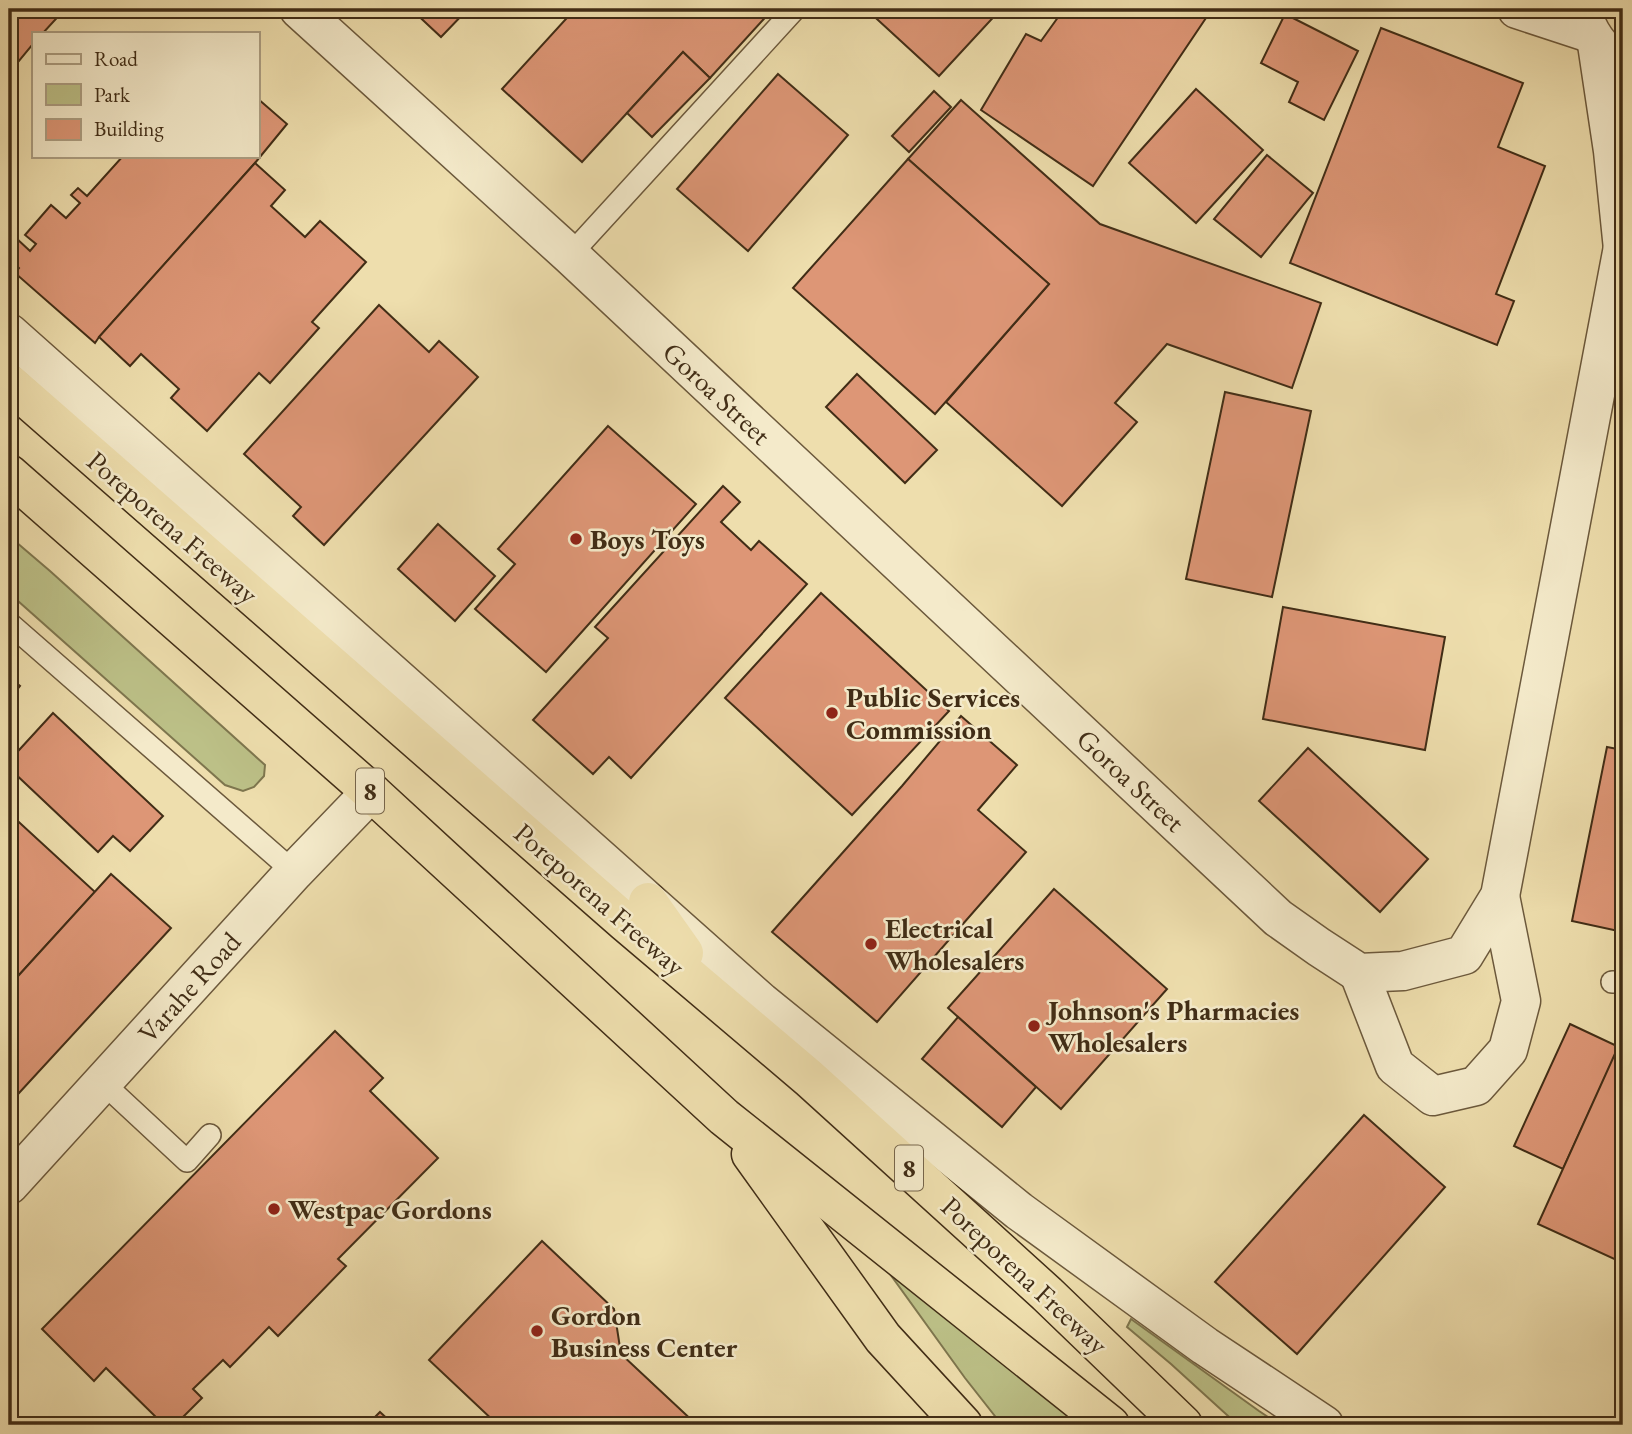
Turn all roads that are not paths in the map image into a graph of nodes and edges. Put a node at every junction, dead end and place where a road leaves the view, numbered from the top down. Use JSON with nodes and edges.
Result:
{"nodes":[{"id":1,"x":299,"y":9,"type":"edge"},
{"id":2,"x":795,"y":9,"type":"edge"},
{"id":3,"x":1517,"y":9,"type":"edge"},
{"id":4,"x":1598,"y":38,"type":"edge"},
{"id":5,"x":1623,"y":248,"type":"edge"},
{"id":6,"x":570,"y":255,"type":"junction"},
{"id":7,"x":9,"y":333,"type":"edge"},
{"id":8,"x":9,"y":383,"type":"edge"},
{"id":9,"x":9,"y":474,"type":"edge"},
{"id":10,"x":9,"y":623,"type":"edge"},
{"id":11,"x":371,"y":792,"type":"junction"},
{"id":12,"x":294,"y":872,"type":"junction"},
{"id":13,"x":1500,"y":896,"type":"junction"},
{"id":14,"x":637,"y":912,"type":"junction"},
{"id":15,"x":690,"y":961,"type":"junction"},
{"id":16,"x":1359,"y":973,"type":"junction"},
{"id":17,"x":761,"y":1002,"type":"junction"},
{"id":18,"x":809,"y":1078,"type":"junction"},
{"id":19,"x":102,"y":1082,"type":"junction"},
{"id":20,"x":724,"y":1117,"type":"junction"},
{"id":21,"x":211,"y":1135,"type":"dead end"},
{"id":22,"x":9,"y":1185,"type":"edge"},
{"id":23,"x":963,"y":1425,"type":"edge"},
{"id":24,"x":1110,"y":1425,"type":"edge"},
{"id":25,"x":1183,"y":1425,"type":"edge"},
{"id":26,"x":1324,"y":1425,"type":"edge"}],
"edges":[{"from":1,"to":6,"type":"street","name":"Goroa Street"},
{"from":2,"to":6,"type":"lane"},
{"from":3,"to":4,"type":"street"},
{"from":4,"to":5,"type":"street"},
{"from":5,"to":13,"type":"street"},
{"from":6,"to":16,"type":"street","name":"Goroa Street"},
{"from":7,"to":14,"type":"street"},
{"from":8,"to":14,"type":"highway","name":"Poreporena Freeway","number":"8"},
{"from":9,"to":11,"type":"highway","name":"Poreporena Freeway","number":"8"},
{"from":10,"to":12,"type":"lane"},
{"from":11,"to":12,"type":"street","name":"Varahe Road"},
{"from":11,"to":20,"type":"highway","name":"Poreporena Freeway","number":"8"},
{"from":12,"to":19,"type":"street","name":"Varahe Road"},
{"from":13,"to":16,"type":"street"},
{"from":13,"to":16,"type":"street"},
{"from":14,"to":15,"type":"highway"},
{"from":14,"to":17,"type":"street"},
{"from":14,"to":18,"type":"highway","name":"Poreporena Freeway","number":"8"},
{"from":15,"to":17,"type":"highway"},
{"from":15,"to":18,"type":"highway"},
{"from":17,"to":26,"type":"street"},
{"from":18,"to":25,"type":"highway","name":"Poreporena Freeway","number":"8"},
{"from":19,"to":21,"type":"lane"},
{"from":19,"to":22,"type":"street","name":"Varahe Road"},
{"from":20,"to":23,"type":"highway"},
{"from":20,"to":24,"type":"highway","name":"Poreporena Freeway","number":"8"}]}
